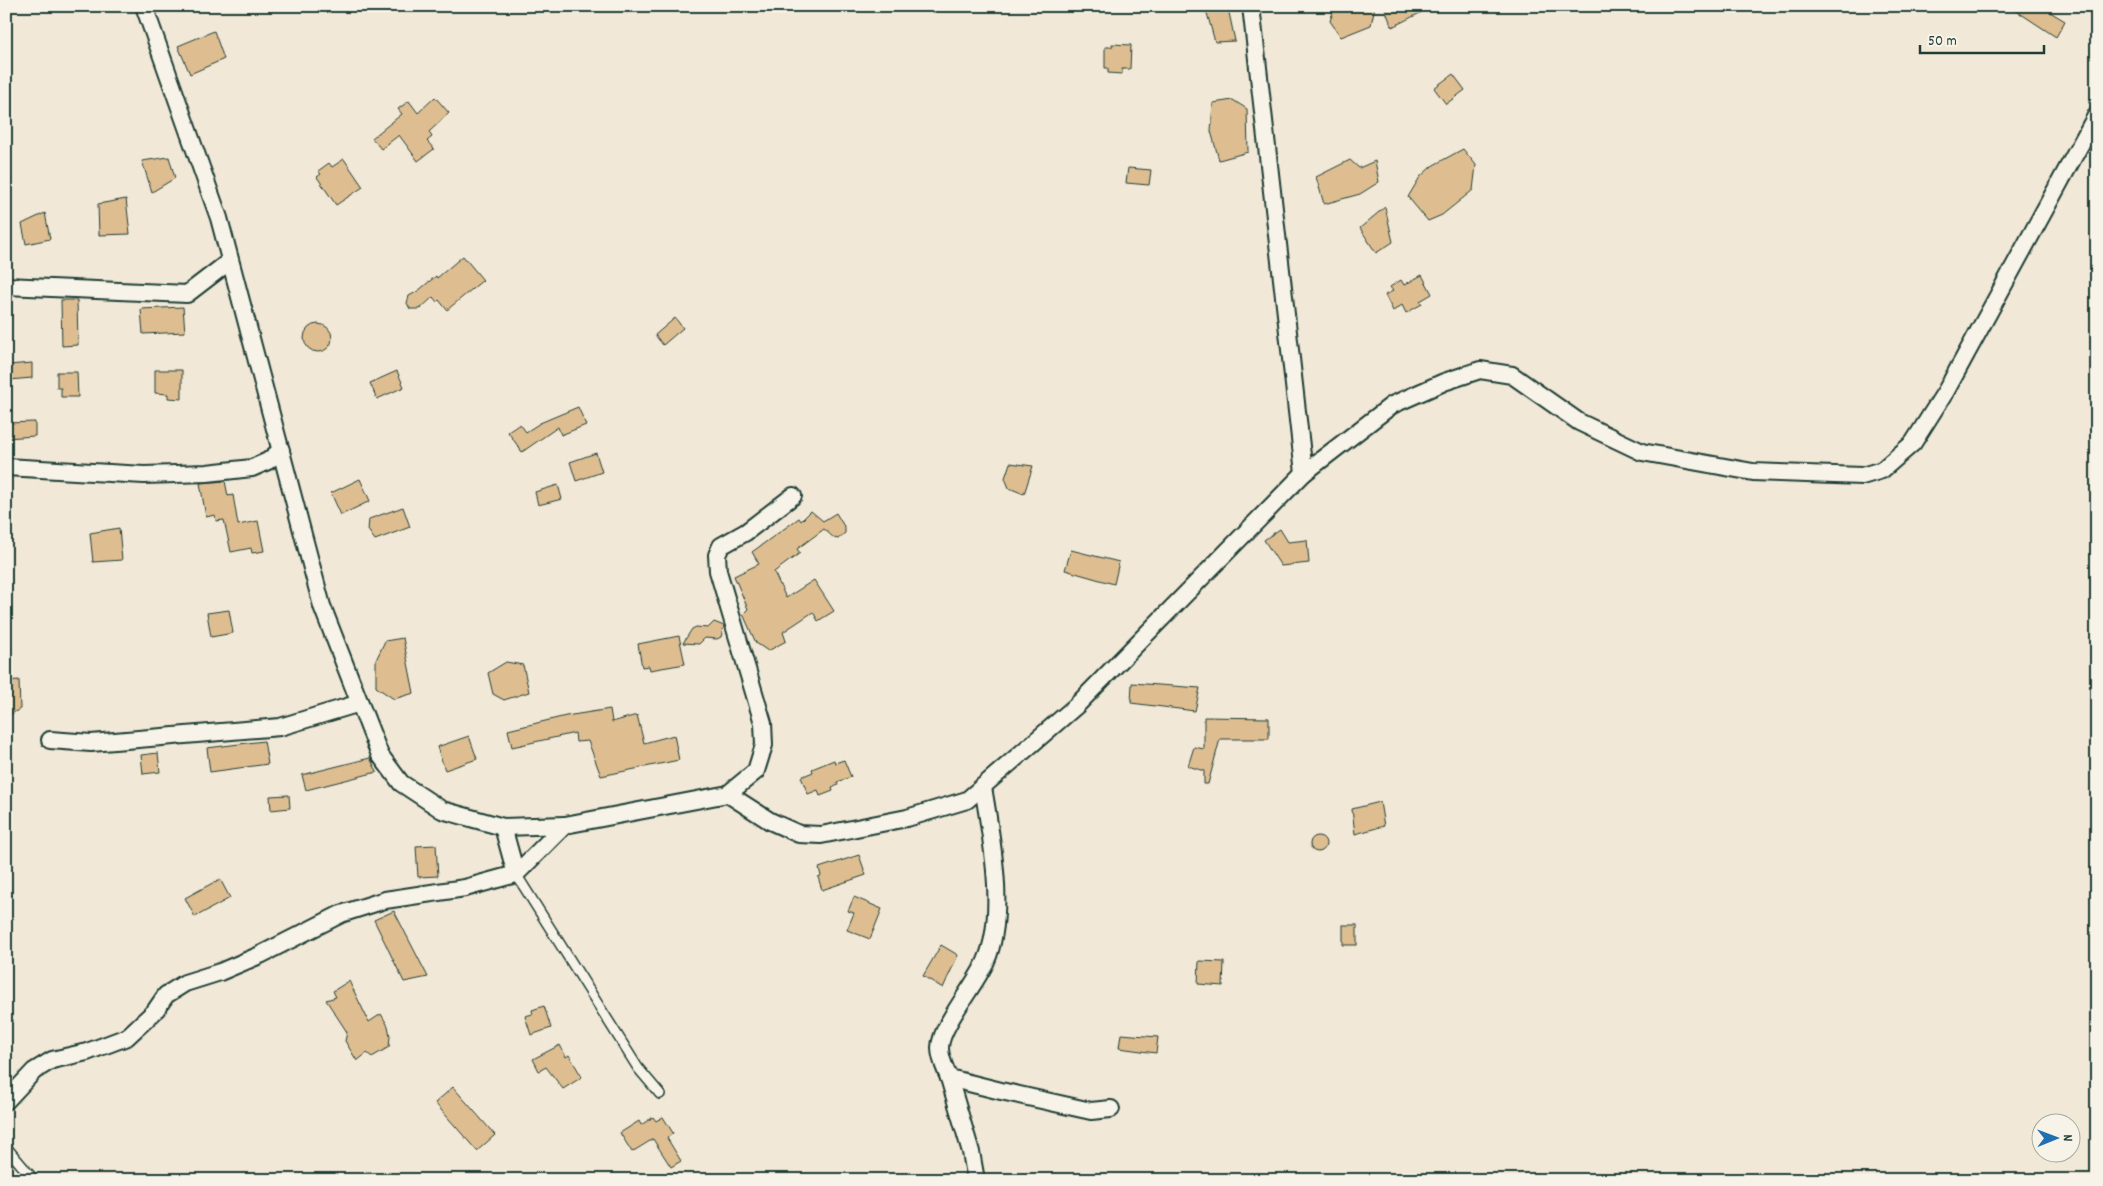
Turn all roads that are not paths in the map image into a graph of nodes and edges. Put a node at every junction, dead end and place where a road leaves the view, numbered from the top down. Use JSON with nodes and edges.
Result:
{"nodes":[{"id":1,"x":144,"y":6,"type":"edge"},
{"id":2,"x":1250,"y":6,"type":"edge"},
{"id":3,"x":2097,"y":114,"type":"edge"},
{"id":4,"x":230,"y":261,"type":"junction"},
{"id":5,"x":6,"y":286,"type":"edge"},
{"id":6,"x":281,"y":450,"type":"junction"},
{"id":7,"x":6,"y":467,"type":"edge"},
{"id":8,"x":1304,"y":472,"type":"junction"},
{"id":9,"x":793,"y":496,"type":"dead end"},
{"id":10,"x":360,"y":703,"type":"junction"},
{"id":11,"x":50,"y":740,"type":"dead end"},
{"id":12,"x":983,"y":786,"type":"junction"},
{"id":13,"x":728,"y":794,"type":"junction"},
{"id":14,"x":565,"y":824,"type":"junction"},
{"id":15,"x":503,"y":827,"type":"junction"},
{"id":16,"x":516,"y":874,"type":"junction"},
{"id":17,"x":949,"y":1078,"type":"junction"},
{"id":18,"x":660,"y":1094,"type":"dead end"},
{"id":19,"x":6,"y":1101,"type":"edge"},
{"id":20,"x":1111,"y":1109,"type":"dead end"},
{"id":21,"x":6,"y":1147,"type":"edge"},
{"id":22,"x":34,"y":1180,"type":"edge"},
{"id":23,"x":976,"y":1180,"type":"edge"}],
"edges":[{"from":1,"to":4,"type":"street"},
{"from":2,"to":8,"type":"street"},
{"from":3,"to":8,"type":"street"},
{"from":4,"to":5,"type":"street"},
{"from":4,"to":6,"type":"street"},
{"from":6,"to":7,"type":"street"},
{"from":6,"to":10,"type":"street"},
{"from":8,"to":12,"type":"street"},
{"from":9,"to":13,"type":"street"},
{"from":10,"to":11,"type":"street"},
{"from":10,"to":15,"type":"street"},
{"from":12,"to":13,"type":"street"},
{"from":12,"to":17,"type":"street"},
{"from":13,"to":14,"type":"street"},
{"from":14,"to":15,"type":"street"},
{"from":14,"to":16,"type":"street"},
{"from":15,"to":16,"type":"street"},
{"from":16,"to":18,"type":"lane"},
{"from":16,"to":19,"type":"street"},
{"from":17,"to":20,"type":"street"},
{"from":17,"to":23,"type":"street"},
{"from":21,"to":22,"type":"lane"}]}
